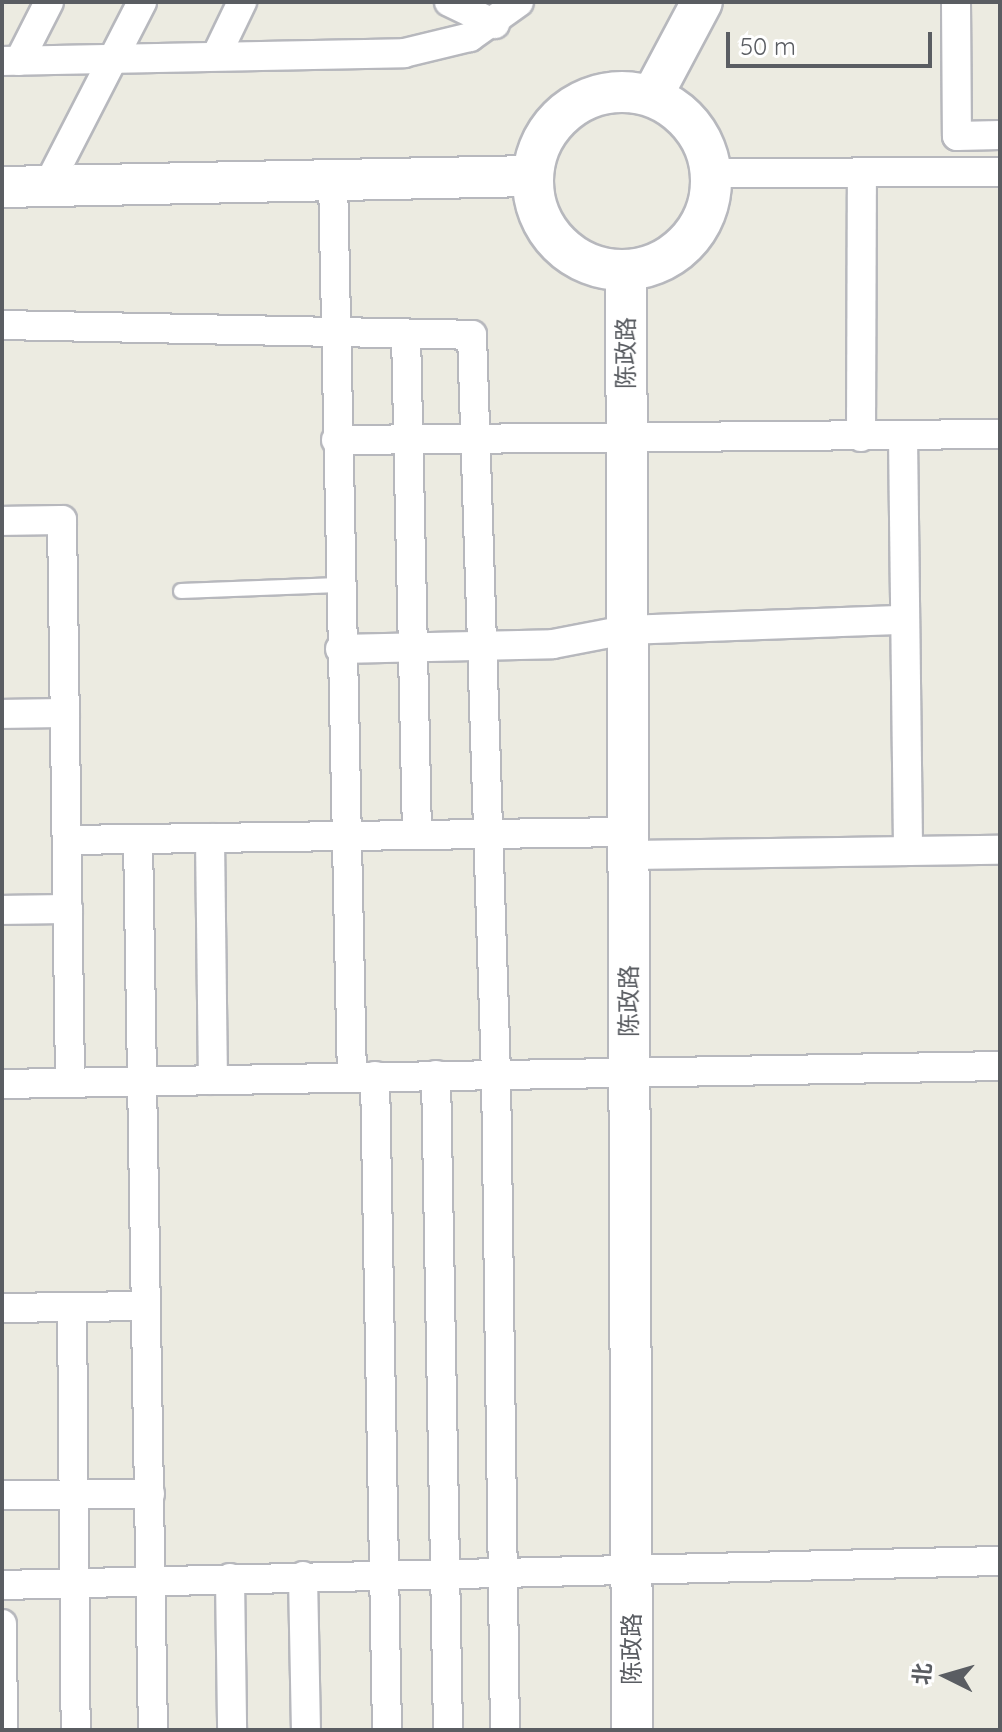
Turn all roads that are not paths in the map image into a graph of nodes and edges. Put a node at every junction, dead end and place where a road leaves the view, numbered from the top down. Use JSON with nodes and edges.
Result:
{"nodes":[{"id":1,"x":49,"y":2,"type":"edge"},
{"id":2,"x":142,"y":2,"type":"edge"},
{"id":3,"x":242,"y":2,"type":"edge"},
{"id":4,"x":449,"y":2,"type":"edge"},
{"id":5,"x":519,"y":2,"type":"edge"},
{"id":6,"x":702,"y":2,"type":"edge"},
{"id":7,"x":956,"y":2,"type":"edge"},
{"id":8,"x":495,"y":24,"type":"junction"},
{"id":9,"x":217,"y":54,"type":"junction"},
{"id":10,"x":115,"y":57,"type":"junction"},
{"id":11,"x":10,"y":61,"type":"edge"},
{"id":12,"x":652,"y":96,"type":"junction"},
{"id":13,"x":1000,"y":135,"type":"edge"},
{"id":14,"x":1000,"y":172,"type":"edge"},
{"id":15,"x":711,"y":173,"type":"junction"},
{"id":16,"x":862,"y":173,"type":"junction"},
{"id":17,"x":532,"y":176,"type":"junction"},
{"id":18,"x":333,"y":179,"type":"junction"},
{"id":19,"x":2,"y":187,"type":"edge"},
{"id":20,"x":47,"y":187,"type":"junction"},
{"id":21,"x":626,"y":272,"type":"junction"},
{"id":22,"x":2,"y":325,"type":"edge"},
{"id":23,"x":335,"y":334,"type":"junction"},
{"id":24,"x":406,"y":334,"type":"junction"},
{"id":25,"x":1000,"y":434,"type":"edge"},
{"id":26,"x":903,"y":436,"type":"junction"},
{"id":27,"x":861,"y":437,"type":"junction"},
{"id":28,"x":336,"y":440,"type":"junction"},
{"id":29,"x":408,"y":440,"type":"junction"},
{"id":30,"x":476,"y":441,"type":"junction"},
{"id":31,"x":626,"y":442,"type":"junction"},
{"id":32,"x":2,"y":521,"type":"edge"},
{"id":33,"x":338,"y":585,"type":"junction"},
{"id":34,"x":181,"y":591,"type":"dead end"},
{"id":35,"x":905,"y":620,"type":"junction"},
{"id":36,"x":626,"y":630,"type":"junction"},
{"id":37,"x":483,"y":646,"type":"junction"},
{"id":38,"x":413,"y":647,"type":"junction"},
{"id":39,"x":340,"y":649,"type":"junction"},
{"id":40,"x":65,"y":713,"type":"junction"},
{"id":41,"x":2,"y":714,"type":"edge"},
{"id":42,"x":488,"y":834,"type":"junction"},
{"id":43,"x":417,"y":835,"type":"junction"},
{"id":44,"x":344,"y":836,"type":"junction"},
{"id":45,"x":210,"y":838,"type":"junction"},
{"id":46,"x":138,"y":839,"type":"junction"},
{"id":47,"x":67,"y":840,"type":"junction"},
{"id":48,"x":628,"y":844,"type":"junction"},
{"id":49,"x":1000,"y":850,"type":"edge"},
{"id":50,"x":908,"y":851,"type":"junction"},
{"id":51,"x":68,"y":909,"type":"junction"},
{"id":52,"x":2,"y":910,"type":"edge"},
{"id":53,"x":1000,"y":1066,"type":"edge"},
{"id":54,"x":629,"y":1071,"type":"junction"},
{"id":55,"x":496,"y":1073,"type":"junction"},
{"id":56,"x":436,"y":1075,"type":"junction"},
{"id":57,"x":364,"y":1077,"type":"junction"},
{"id":58,"x":213,"y":1080,"type":"junction"},
{"id":59,"x":141,"y":1081,"type":"junction"},
{"id":60,"x":70,"y":1082,"type":"junction"},
{"id":61,"x":2,"y":1084,"type":"edge"},
{"id":62,"x":146,"y":1306,"type":"junction"},
{"id":63,"x":72,"y":1307,"type":"junction"},
{"id":64,"x":2,"y":1308,"type":"edge"},
{"id":65,"x":150,"y":1494,"type":"junction"},
{"id":66,"x":2,"y":1495,"type":"edge"},
{"id":67,"x":74,"y":1495,"type":"junction"},
{"id":68,"x":1000,"y":1561,"type":"edge"},
{"id":69,"x":632,"y":1566,"type":"junction"},
{"id":70,"x":502,"y":1570,"type":"junction"},
{"id":71,"x":447,"y":1572,"type":"junction"},
{"id":72,"x":384,"y":1574,"type":"junction"},
{"id":73,"x":303,"y":1576,"type":"junction"},
{"id":74,"x":230,"y":1578,"type":"junction"},
{"id":75,"x":152,"y":1581,"type":"junction"},
{"id":76,"x":74,"y":1583,"type":"junction"},
{"id":77,"x":2,"y":1585,"type":"edge"},
{"id":78,"x":2,"y":1624,"type":"edge"},
{"id":79,"x":3,"y":1730,"type":"edge"},
{"id":80,"x":76,"y":1730,"type":"edge"},
{"id":81,"x":153,"y":1730,"type":"edge"},
{"id":82,"x":232,"y":1730,"type":"edge"},
{"id":83,"x":306,"y":1730,"type":"edge"},
{"id":84,"x":387,"y":1730,"type":"edge"},
{"id":85,"x":448,"y":1730,"type":"edge"},
{"id":86,"x":505,"y":1730,"type":"edge"},
{"id":87,"x":632,"y":1730,"type":"edge"}],
"edges":[{"from":1,"to":11,"type":"street"},
{"from":2,"to":10,"type":"street"},
{"from":3,"to":9,"type":"street"},
{"from":4,"to":8,"type":"street"},
{"from":5,"to":8,"type":"street"},
{"from":6,"to":12,"type":"street"},
{"from":7,"to":13,"type":"street"},
{"from":8,"to":9,"type":"street"},
{"from":9,"to":10,"type":"street"},
{"from":10,"to":11,"type":"street"},
{"from":10,"to":20,"type":"street"},
{"from":12,"to":15,"type":"street"},
{"from":12,"to":17,"type":"street"},
{"from":14,"to":16,"type":"street"},
{"from":15,"to":16,"type":"street"},
{"from":15,"to":21,"type":"street"},
{"from":16,"to":27,"type":"street"},
{"from":17,"to":18,"type":"street"},
{"from":17,"to":21,"type":"street"},
{"from":18,"to":20,"type":"street"},
{"from":18,"to":23,"type":"street"},
{"from":19,"to":20,"type":"street"},
{"from":21,"to":31,"type":"street","name":"陈政路"},
{"from":22,"to":23,"type":"street"},
{"from":23,"to":24,"type":"street"},
{"from":23,"to":28,"type":"street"},
{"from":24,"to":29,"type":"street"},
{"from":24,"to":30,"type":"street"},
{"from":25,"to":26,"type":"street"},
{"from":26,"to":27,"type":"street"},
{"from":26,"to":35,"type":"street"},
{"from":27,"to":31,"type":"street"},
{"from":28,"to":29,"type":"street"},
{"from":28,"to":33,"type":"street"},
{"from":29,"to":30,"type":"street"},
{"from":29,"to":38,"type":"street"},
{"from":30,"to":31,"type":"street"},
{"from":30,"to":37,"type":"street"},
{"from":31,"to":36,"type":"street","name":"陈政路"},
{"from":32,"to":40,"type":"street"},
{"from":33,"to":34,"type":"lane"},
{"from":33,"to":39,"type":"street"},
{"from":35,"to":36,"type":"street"},
{"from":35,"to":50,"type":"street"},
{"from":36,"to":37,"type":"street"},
{"from":36,"to":48,"type":"street","name":"陈政路"},
{"from":37,"to":38,"type":"street"},
{"from":37,"to":42,"type":"street"},
{"from":38,"to":39,"type":"street"},
{"from":38,"to":43,"type":"street"},
{"from":39,"to":44,"type":"street"},
{"from":40,"to":41,"type":"street"},
{"from":40,"to":47,"type":"street"},
{"from":42,"to":43,"type":"street"},
{"from":42,"to":48,"type":"street"},
{"from":42,"to":55,"type":"street"},
{"from":43,"to":44,"type":"street"},
{"from":44,"to":45,"type":"street"},
{"from":44,"to":57,"type":"street"},
{"from":45,"to":46,"type":"street"},
{"from":45,"to":58,"type":"street"},
{"from":46,"to":47,"type":"street"},
{"from":46,"to":59,"type":"street"},
{"from":47,"to":51,"type":"street"},
{"from":48,"to":50,"type":"street"},
{"from":48,"to":54,"type":"street","name":"陈政路"},
{"from":49,"to":50,"type":"street"},
{"from":51,"to":52,"type":"street"},
{"from":51,"to":60,"type":"street"},
{"from":53,"to":54,"type":"street"},
{"from":54,"to":55,"type":"street"},
{"from":54,"to":69,"type":"street","name":"陈政路"},
{"from":55,"to":56,"type":"street"},
{"from":55,"to":70,"type":"street"},
{"from":56,"to":57,"type":"street"},
{"from":56,"to":71,"type":"street"},
{"from":57,"to":58,"type":"street"},
{"from":57,"to":72,"type":"street"},
{"from":58,"to":59,"type":"street"},
{"from":59,"to":60,"type":"street"},
{"from":59,"to":62,"type":"street"},
{"from":60,"to":61,"type":"street"},
{"from":62,"to":63,"type":"street"},
{"from":62,"to":65,"type":"street"},
{"from":63,"to":64,"type":"street"},
{"from":63,"to":67,"type":"street"},
{"from":65,"to":67,"type":"street"},
{"from":65,"to":75,"type":"street"},
{"from":66,"to":67,"type":"street"},
{"from":67,"to":76,"type":"street"},
{"from":68,"to":69,"type":"street"},
{"from":69,"to":70,"type":"street"},
{"from":69,"to":87,"type":"street","name":"陈政路"},
{"from":70,"to":71,"type":"street"},
{"from":70,"to":86,"type":"street"},
{"from":71,"to":72,"type":"street"},
{"from":71,"to":85,"type":"street"},
{"from":72,"to":73,"type":"street"},
{"from":72,"to":84,"type":"street"},
{"from":73,"to":74,"type":"street"},
{"from":73,"to":83,"type":"street"},
{"from":74,"to":75,"type":"street"},
{"from":74,"to":82,"type":"street"},
{"from":75,"to":76,"type":"street"},
{"from":75,"to":81,"type":"street"},
{"from":76,"to":77,"type":"street"},
{"from":76,"to":80,"type":"street"},
{"from":78,"to":79,"type":"street"}]}
